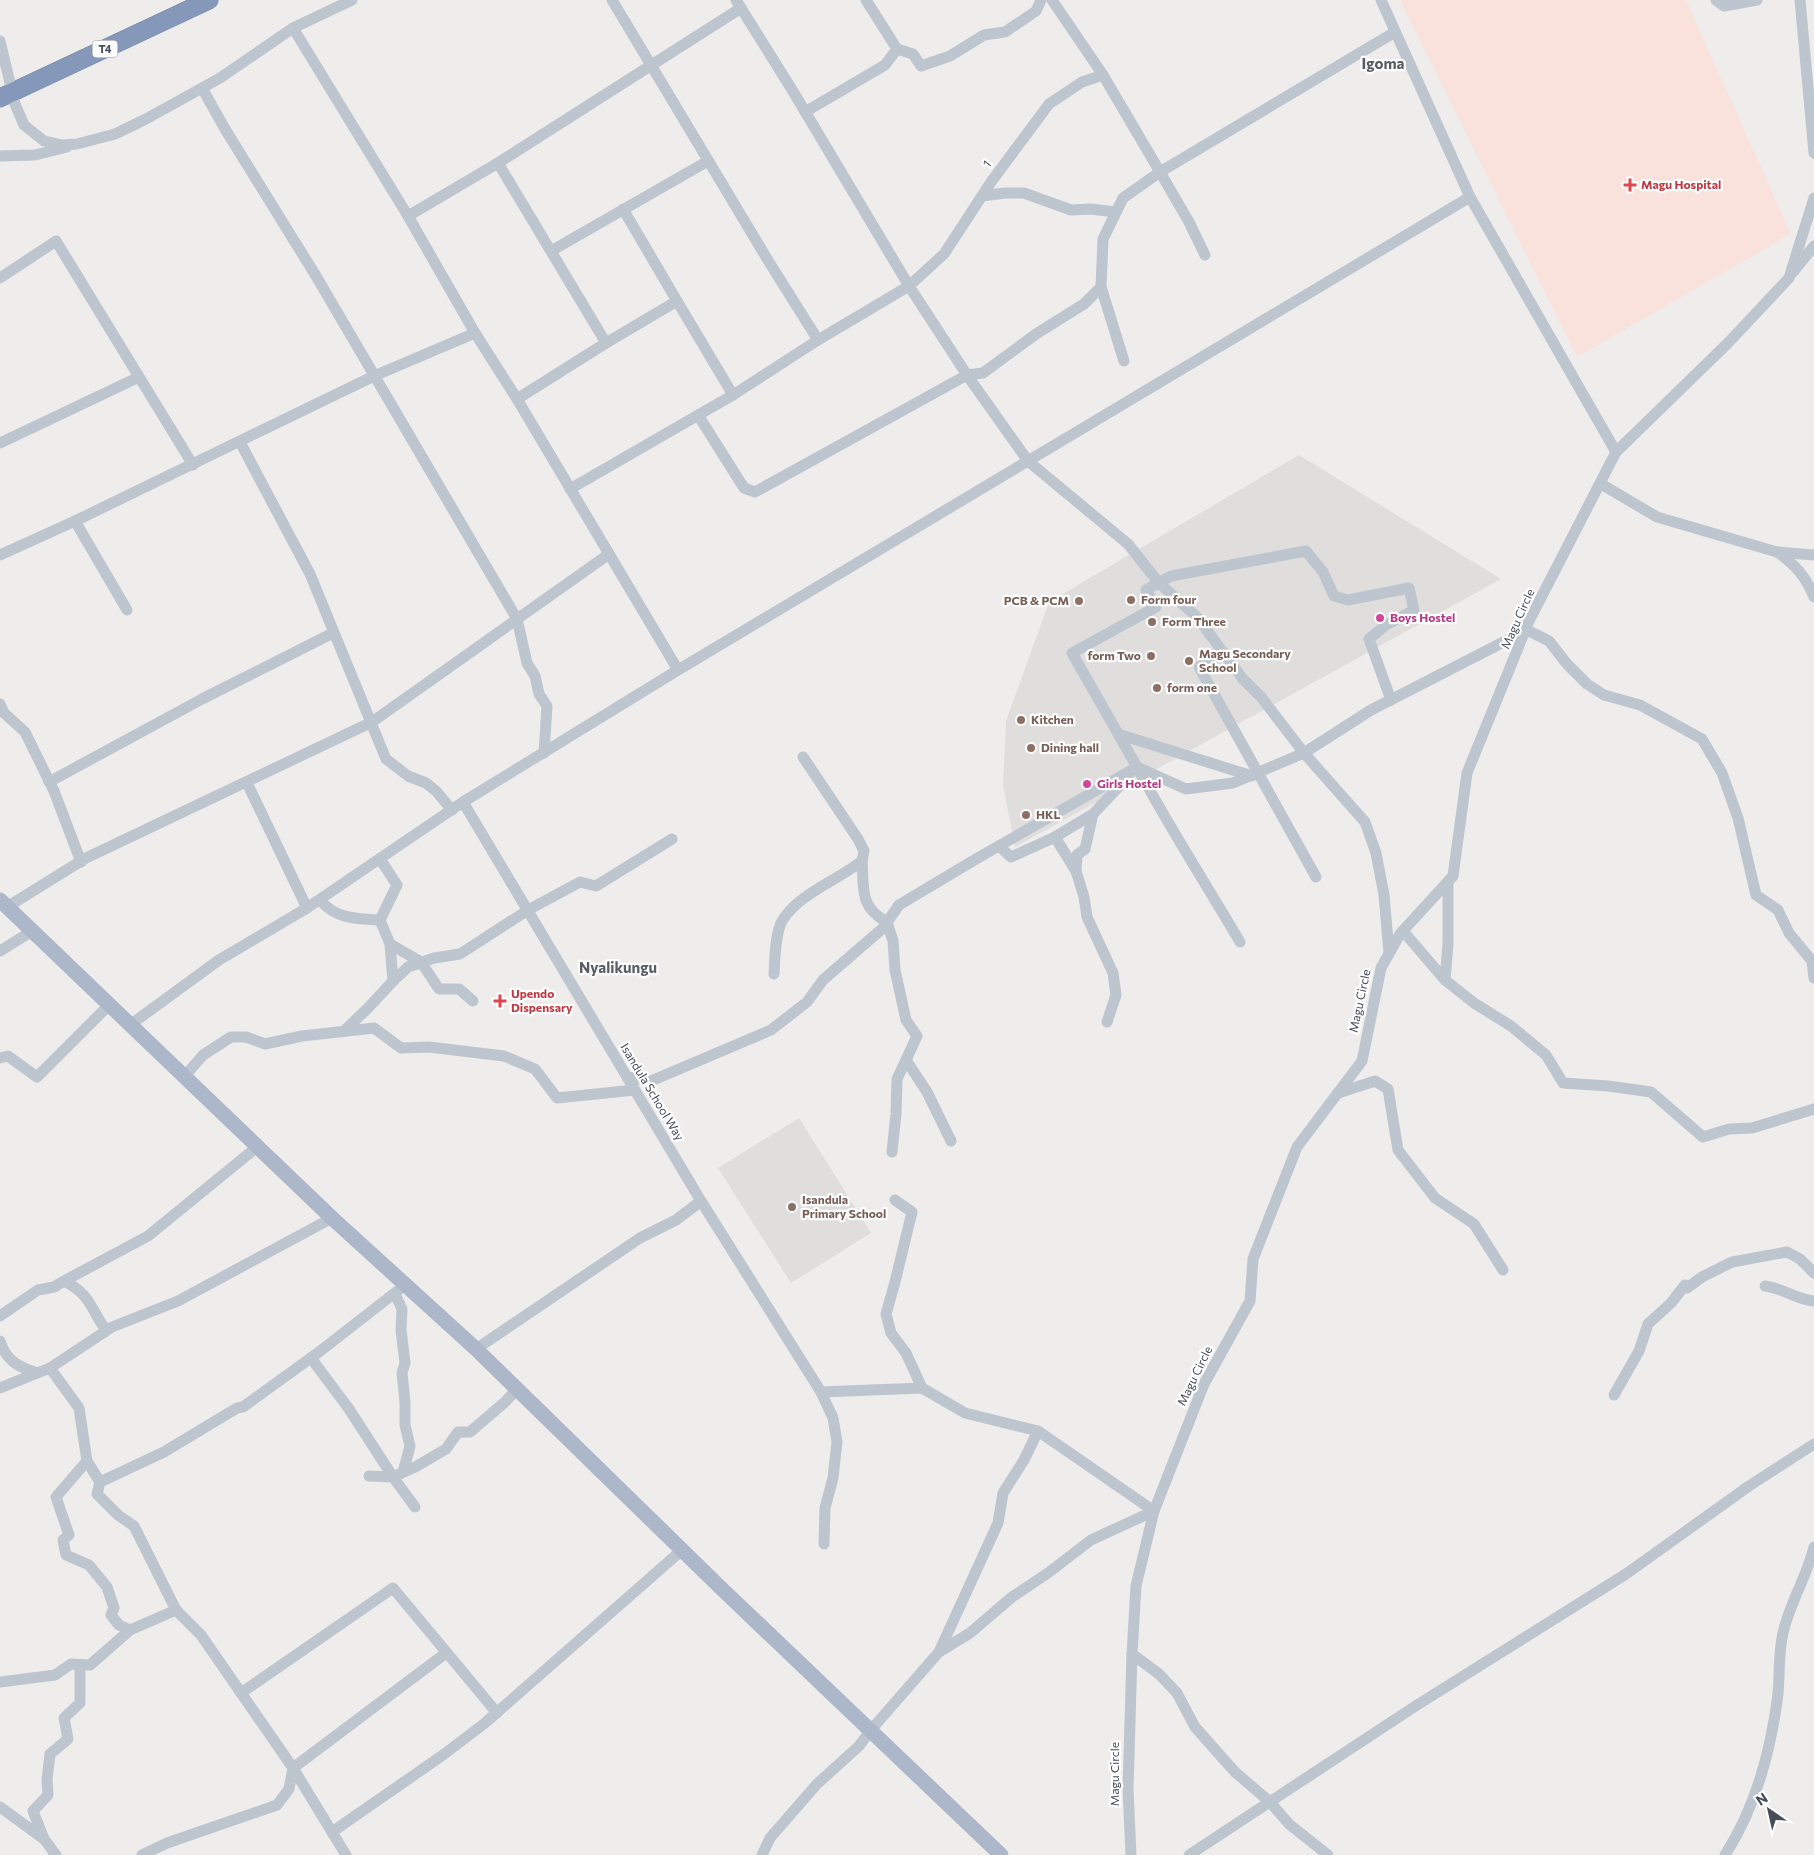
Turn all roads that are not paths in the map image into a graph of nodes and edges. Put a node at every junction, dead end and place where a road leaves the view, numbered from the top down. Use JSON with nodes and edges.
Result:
{"nodes":[{"id":1,"x":209,"y":0,"type":"edge"},
{"id":2,"x":352,"y":0,"type":"edge"},
{"id":3,"x":612,"y":0,"type":"edge"},
{"id":4,"x":866,"y":0,"type":"edge"},
{"id":5,"x":1041,"y":0,"type":"edge"},
{"id":6,"x":1052,"y":0,"type":"edge"},
{"id":7,"x":1381,"y":0,"type":"edge"},
{"id":8,"x":1716,"y":0,"type":"edge"},
{"id":9,"x":1757,"y":0,"type":"edge"},
{"id":10,"x":1800,"y":0,"type":"edge"},
{"id":11,"x":739,"y":4,"type":"edge"},
{"id":12,"x":293,"y":28,"type":"junction"},
{"id":13,"x":1395,"y":32,"type":"junction"},
{"id":14,"x":0,"y":41,"type":"edge"},
{"id":15,"x":898,"y":49,"type":"junction"},
{"id":16,"x":653,"y":66,"type":"junction"},
{"id":17,"x":1103,"y":75,"type":"junction"},
{"id":18,"x":202,"y":88,"type":"junction"},
{"id":19,"x":6,"y":96,"type":"edge"},
{"id":20,"x":805,"y":112,"type":"junction"},
{"id":21,"x":76,"y":144,"type":"junction"},
{"id":22,"x":1814,"y":153,"type":"edge"},
{"id":23,"x":0,"y":156,"type":"edge"},
{"id":24,"x":708,"y":161,"type":"junction"},
{"id":25,"x":498,"y":163,"type":"junction"},
{"id":26,"x":1160,"y":172,"type":"junction"},
{"id":27,"x":982,"y":196,"type":"junction"},
{"id":28,"x":1470,"y":197,"type":"junction"},
{"id":29,"x":1814,"y":198,"type":"edge"},
{"id":30,"x":623,"y":209,"type":"junction"},
{"id":31,"x":1116,"y":212,"type":"junction"},
{"id":32,"x":408,"y":216,"type":"junction"},
{"id":33,"x":1814,"y":246,"type":"edge"},
{"id":34,"x":551,"y":251,"type":"junction"},
{"id":35,"x":1205,"y":255,"type":"dead end"},
{"id":36,"x":0,"y":278,"type":"edge"},
{"id":37,"x":1789,"y":278,"type":"junction"},
{"id":38,"x":908,"y":286,"type":"junction"},
{"id":39,"x":1100,"y":287,"type":"junction"},
{"id":40,"x":676,"y":301,"type":"junction"},
{"id":41,"x":475,"y":333,"type":"junction"},
{"id":42,"x":818,"y":340,"type":"junction"},
{"id":43,"x":606,"y":343,"type":"junction"},
{"id":44,"x":1124,"y":361,"type":"dead end"},
{"id":45,"x":967,"y":375,"type":"junction"},
{"id":46,"x":374,"y":376,"type":"junction"},
{"id":47,"x":139,"y":377,"type":"junction"},
{"id":48,"x":733,"y":395,"type":"junction"},
{"id":49,"x":517,"y":399,"type":"junction"},
{"id":50,"x":698,"y":415,"type":"junction"},
{"id":51,"x":240,"y":442,"type":"junction"},
{"id":52,"x":0,"y":443,"type":"edge"},
{"id":53,"x":1616,"y":452,"type":"junction"},
{"id":54,"x":1028,"y":461,"type":"junction"},
{"id":55,"x":193,"y":465,"type":"junction"},
{"id":56,"x":1601,"y":484,"type":"junction"},
{"id":57,"x":570,"y":489,"type":"junction"},
{"id":58,"x":76,"y":521,"type":"junction"},
{"id":59,"x":1777,"y":552,"type":"junction"},
{"id":60,"x":609,"y":554,"type":"junction"},
{"id":61,"x":1814,"y":554,"type":"edge"},
{"id":62,"x":0,"y":555,"type":"edge"},
{"id":63,"x":1158,"y":583,"type":"junction"},
{"id":64,"x":1814,"y":597,"type":"edge"},
{"id":65,"x":127,"y":610,"type":"dead end"},
{"id":66,"x":517,"y":619,"type":"junction"},
{"id":67,"x":1527,"y":630,"type":"junction"},
{"id":68,"x":333,"y":633,"type":"junction"},
{"id":69,"x":1223,"y":652,"type":"junction"},
{"id":70,"x":678,"y":670,"type":"junction"},
{"id":71,"x":1391,"y":700,"type":"junction"},
{"id":72,"x":0,"y":704,"type":"edge"},
{"id":73,"x":372,"y":722,"type":"junction"},
{"id":74,"x":1118,"y":734,"type":"junction"},
{"id":75,"x":544,"y":753,"type":"junction"},
{"id":76,"x":1304,"y":753,"type":"junction"},
{"id":77,"x":803,"y":757,"type":"dead end"},
{"id":78,"x":1137,"y":767,"type":"junction"},
{"id":79,"x":1255,"y":774,"type":"junction"},
{"id":80,"x":49,"y":782,"type":"junction"},
{"id":81,"x":246,"y":783,"type":"junction"},
{"id":82,"x":464,"y":802,"type":"junction"},
{"id":83,"x":452,"y":810,"type":"junction"},
{"id":84,"x":1093,"y":814,"type":"junction"},
{"id":85,"x":1054,"y":837,"type":"junction"},
{"id":86,"x":672,"y":838,"type":"dead end"},
{"id":87,"x":999,"y":846,"type":"junction"},
{"id":88,"x":380,"y":859,"type":"junction"},
{"id":89,"x":862,"y":860,"type":"junction"},
{"id":90,"x":81,"y":862,"type":"junction"},
{"id":91,"x":1076,"y":871,"type":"junction"},
{"id":92,"x":1316,"y":877,"type":"dead end"},
{"id":93,"x":1448,"y":882,"type":"junction"},
{"id":94,"x":320,"y":900,"type":"junction"},
{"id":95,"x":4,"y":904,"type":"edge"},
{"id":96,"x":307,"y":908,"type":"junction"},
{"id":97,"x":528,"y":910,"type":"junction"},
{"id":98,"x":380,"y":920,"type":"junction"},
{"id":99,"x":887,"y":922,"type":"junction"},
{"id":100,"x":1403,"y":930,"type":"junction"},
{"id":101,"x":32,"y":931,"type":"junction"},
{"id":102,"x":1240,"y":942,"type":"dead end"},
{"id":103,"x":390,"y":944,"type":"junction"},
{"id":104,"x":0,"y":951,"type":"edge"},
{"id":105,"x":1389,"y":952,"type":"junction"},
{"id":106,"x":420,"y":962,"type":"junction"},
{"id":107,"x":774,"y":974,"type":"dead end"},
{"id":108,"x":1814,"y":978,"type":"edge"},
{"id":109,"x":1445,"y":980,"type":"junction"},
{"id":110,"x":393,"y":982,"type":"junction"},
{"id":111,"x":473,"y":1001,"type":"dead end"},
{"id":112,"x":109,"y":1005,"type":"junction"},
{"id":113,"x":1107,"y":1022,"type":"dead end"},
{"id":114,"x":130,"y":1025,"type":"junction"},
{"id":115,"x":344,"y":1031,"type":"junction"},
{"id":116,"x":0,"y":1058,"type":"edge"},
{"id":117,"x":906,"y":1060,"type":"junction"},
{"id":118,"x":184,"y":1077,"type":"junction"},
{"id":119,"x":627,"y":1077,"type":"junction"},
{"id":120,"x":634,"y":1090,"type":"junction"},
{"id":121,"x":1338,"y":1093,"type":"junction"},
{"id":122,"x":1814,"y":1109,"type":"edge"},
{"id":123,"x":951,"y":1141,"type":"dead end"},
{"id":124,"x":257,"y":1147,"type":"junction"},
{"id":125,"x":892,"y":1152,"type":"dead end"},
{"id":126,"x":895,"y":1200,"type":"dead end"},
{"id":127,"x":701,"y":1201,"type":"junction"},
{"id":128,"x":332,"y":1218,"type":"junction"},
{"id":129,"x":1503,"y":1270,"type":"dead end"},
{"id":130,"x":1814,"y":1273,"type":"edge"},
{"id":131,"x":64,"y":1282,"type":"junction"},
{"id":132,"x":1765,"y":1286,"type":"dead end"},
{"id":133,"x":400,"y":1289,"type":"junction"},
{"id":134,"x":1814,"y":1300,"type":"edge"},
{"id":135,"x":0,"y":1316,"type":"edge"},
{"id":136,"x":106,"y":1330,"type":"junction"},
{"id":137,"x":0,"y":1341,"type":"edge"},
{"id":138,"x":476,"y":1349,"type":"junction"},
{"id":139,"x":311,"y":1358,"type":"junction"},
{"id":140,"x":50,"y":1368,"type":"junction"},
{"id":141,"x":38,"y":1373,"type":"junction"},
{"id":142,"x":0,"y":1388,"type":"edge"},
{"id":143,"x":922,"y":1388,"type":"junction"},
{"id":144,"x":517,"y":1389,"type":"junction"},
{"id":145,"x":821,"y":1392,"type":"junction"},
{"id":146,"x":1614,"y":1395,"type":"dead end"},
{"id":147,"x":1038,"y":1431,"type":"junction"},
{"id":148,"x":1814,"y":1444,"type":"edge"},
{"id":149,"x":87,"y":1461,"type":"junction"},
{"id":150,"x":398,"y":1474,"type":"junction"},
{"id":151,"x":369,"y":1476,"type":"dead end"},
{"id":152,"x":100,"y":1482,"type":"junction"},
{"id":153,"x":415,"y":1506,"type":"dead end"},
{"id":154,"x":1154,"y":1511,"type":"junction"},
{"id":155,"x":824,"y":1544,"type":"dead end"},
{"id":156,"x":1814,"y":1547,"type":"edge"},
{"id":157,"x":682,"y":1550,"type":"junction"},
{"id":158,"x":176,"y":1610,"type":"junction"},
{"id":159,"x":130,"y":1630,"type":"junction"},
{"id":160,"x":939,"y":1652,"type":"junction"},
{"id":161,"x":446,"y":1653,"type":"junction"},
{"id":162,"x":1132,"y":1654,"type":"junction"},
{"id":163,"x":80,"y":1664,"type":"junction"},
{"id":164,"x":0,"y":1682,"type":"edge"},
{"id":165,"x":241,"y":1693,"type":"junction"},
{"id":166,"x":497,"y":1713,"type":"junction"},
{"id":167,"x":870,"y":1731,"type":"junction"},
{"id":168,"x":292,"y":1768,"type":"junction"},
{"id":169,"x":1270,"y":1802,"type":"junction"},
{"id":170,"x":0,"y":1807,"type":"edge"},
{"id":171,"x":332,"y":1832,"type":"junction"},
{"id":172,"x":44,"y":1839,"type":"junction"},
{"id":173,"x":56,"y":1855,"type":"edge"},
{"id":174,"x":142,"y":1855,"type":"edge"},
{"id":175,"x":346,"y":1855,"type":"edge"},
{"id":176,"x":762,"y":1855,"type":"edge"},
{"id":177,"x":1001,"y":1855,"type":"edge"},
{"id":178,"x":1131,"y":1855,"type":"edge"},
{"id":179,"x":1189,"y":1855,"type":"edge"},
{"id":180,"x":1328,"y":1855,"type":"edge"},
{"id":181,"x":1725,"y":1855,"type":"edge"}],
"edges":[{"from":1,"to":19,"type":"highway","number":"T4"},
{"from":2,"to":12,"type":"street"},
{"from":3,"to":16,"type":"street"},
{"from":4,"to":15,"type":"street"},
{"from":5,"to":15,"type":"street"},
{"from":6,"to":17,"type":"street"},
{"from":7,"to":13,"type":"street"},
{"from":8,"to":9,"type":"street"},
{"from":10,"to":22,"type":"street"},
{"from":11,"to":16,"type":"street"},
{"from":11,"to":20,"type":"street"},
{"from":12,"to":18,"type":"street"},
{"from":12,"to":32,"type":"street"},
{"from":13,"to":26,"type":"street"},
{"from":13,"to":28,"type":"street"},
{"from":14,"to":19,"type":"street"},
{"from":15,"to":20,"type":"street"},
{"from":16,"to":24,"type":"street"},
{"from":16,"to":25,"type":"street"},
{"from":17,"to":26,"type":"street"},
{"from":17,"to":27,"type":"street","name":"1"},
{"from":18,"to":21,"type":"street"},
{"from":18,"to":46,"type":"street"},
{"from":19,"to":21,"type":"street"},
{"from":20,"to":38,"type":"street"},
{"from":21,"to":23,"type":"street"},
{"from":24,"to":30,"type":"street"},
{"from":24,"to":42,"type":"street"},
{"from":25,"to":32,"type":"street"},
{"from":25,"to":34,"type":"street"},
{"from":26,"to":31,"type":"street"},
{"from":26,"to":35,"type":"street"},
{"from":27,"to":31,"type":"street"},
{"from":27,"to":38,"type":"street","name":"1"},
{"from":28,"to":53,"type":"street"},
{"from":28,"to":54,"type":"street"},
{"from":29,"to":37,"type":"street"},
{"from":30,"to":34,"type":"street"},
{"from":30,"to":40,"type":"street"},
{"from":31,"to":39,"type":"street"},
{"from":32,"to":41,"type":"street"},
{"from":33,"to":37,"type":"street"},
{"from":34,"to":43,"type":"street"},
{"from":36,"to":47,"type":"street"},
{"from":37,"to":53,"type":"street"},
{"from":38,"to":42,"type":"street","name":"1"},
{"from":38,"to":45,"type":"street"},
{"from":39,"to":44,"type":"street"},
{"from":39,"to":45,"type":"street"},
{"from":40,"to":43,"type":"street"},
{"from":40,"to":48,"type":"street"},
{"from":41,"to":46,"type":"street"},
{"from":41,"to":49,"type":"street"},
{"from":42,"to":48,"type":"street","name":"1"},
{"from":43,"to":49,"type":"street"},
{"from":45,"to":50,"type":"street"},
{"from":45,"to":54,"type":"street"},
{"from":46,"to":51,"type":"street"},
{"from":46,"to":66,"type":"street"},
{"from":47,"to":52,"type":"street"},
{"from":47,"to":55,"type":"street"},
{"from":48,"to":50,"type":"street","name":"1"},
{"from":49,"to":57,"type":"street"},
{"from":50,"to":57,"type":"street","name":"1"},
{"from":51,"to":55,"type":"street"},
{"from":51,"to":68,"type":"street"},
{"from":53,"to":56,"type":"street","name":"Magu Circle"},
{"from":54,"to":63,"type":"street"},
{"from":54,"to":70,"type":"street"},
{"from":55,"to":58,"type":"street"},
{"from":56,"to":59,"type":"street"},
{"from":56,"to":67,"type":"street","name":"Magu Circle"},
{"from":57,"to":60,"type":"street"},
{"from":58,"to":62,"type":"street"},
{"from":58,"to":65,"type":"street"},
{"from":59,"to":61,"type":"street"},
{"from":59,"to":64,"type":"street"},
{"from":60,"to":66,"type":"street"},
{"from":60,"to":70,"type":"street"},
{"from":63,"to":69,"type":"street"},
{"from":63,"to":71,"type":"street"},
{"from":63,"to":74,"type":"street"},
{"from":66,"to":73,"type":"street"},
{"from":66,"to":75,"type":"street"},
{"from":67,"to":71,"type":"street"},
{"from":67,"to":93,"type":"street","name":"Magu Circle"},
{"from":67,"to":108,"type":"street"},
{"from":68,"to":73,"type":"street"},
{"from":68,"to":80,"type":"street"},
{"from":69,"to":76,"type":"street"},
{"from":69,"to":79,"type":"street"},
{"from":70,"to":75,"type":"street"},
{"from":71,"to":76,"type":"street"},
{"from":72,"to":80,"type":"street"},
{"from":73,"to":81,"type":"street"},
{"from":73,"to":83,"type":"street"},
{"from":74,"to":78,"type":"street"},
{"from":74,"to":79,"type":"street"},
{"from":75,"to":82,"type":"street"},
{"from":76,"to":79,"type":"street"},
{"from":76,"to":105,"type":"street"},
{"from":77,"to":89,"type":"street"},
{"from":78,"to":79,"type":"street"},
{"from":78,"to":84,"type":"street"},
{"from":78,"to":87,"type":"street"},
{"from":78,"to":102,"type":"street"},
{"from":79,"to":92,"type":"street"},
{"from":80,"to":90,"type":"street"},
{"from":81,"to":90,"type":"street"},
{"from":81,"to":96,"type":"street"},
{"from":82,"to":83,"type":"street"},
{"from":82,"to":97,"type":"street","name":"Isandula School Way"},
{"from":83,"to":88,"type":"street"},
{"from":84,"to":85,"type":"street"},
{"from":84,"to":91,"type":"street"},
{"from":85,"to":87,"type":"street"},
{"from":85,"to":91,"type":"street"},
{"from":86,"to":97,"type":"street"},
{"from":87,"to":99,"type":"street"},
{"from":88,"to":94,"type":"street"},
{"from":88,"to":98,"type":"street"},
{"from":89,"to":99,"type":"street"},
{"from":89,"to":107,"type":"street"},
{"from":90,"to":95,"type":"street"},
{"from":91,"to":113,"type":"street"},
{"from":93,"to":100,"type":"street","name":"Magu Circle"},
{"from":93,"to":109,"type":"street"},
{"from":94,"to":96,"type":"street"},
{"from":94,"to":98,"type":"street"},
{"from":95,"to":101,"type":"main road"},
{"from":96,"to":114,"type":"street"},
{"from":97,"to":106,"type":"street"},
{"from":97,"to":119,"type":"street","name":"Isandula School Way"},
{"from":98,"to":103,"type":"street"},
{"from":99,"to":117,"type":"street"},
{"from":99,"to":119,"type":"street"},
{"from":100,"to":105,"type":"street","name":"Magu Circle"},
{"from":100,"to":109,"type":"street"},
{"from":101,"to":104,"type":"street"},
{"from":101,"to":112,"type":"main road"},
{"from":103,"to":106,"type":"street"},
{"from":103,"to":110,"type":"street"},
{"from":105,"to":121,"type":"street","name":"Magu Circle"},
{"from":106,"to":110,"type":"street"},
{"from":106,"to":111,"type":"street"},
{"from":109,"to":122,"type":"street"},
{"from":110,"to":115,"type":"street"},
{"from":112,"to":114,"type":"main road"},
{"from":112,"to":116,"type":"street"},
{"from":114,"to":118,"type":"main road"},
{"from":115,"to":118,"type":"street"},
{"from":115,"to":120,"type":"street"},
{"from":117,"to":123,"type":"street"},
{"from":117,"to":125,"type":"street"},
{"from":118,"to":124,"type":"main road"},
{"from":119,"to":120,"type":"street","name":"Isandula School Way"},
{"from":120,"to":127,"type":"street","name":"Isandula School Way"},
{"from":121,"to":129,"type":"street"},
{"from":121,"to":154,"type":"street","name":"Magu Circle"},
{"from":124,"to":128,"type":"main road"},
{"from":124,"to":131,"type":"street"},
{"from":126,"to":143,"type":"street"},
{"from":127,"to":138,"type":"street"},
{"from":127,"to":145,"type":"street","name":"Isandula School Way"},
{"from":128,"to":133,"type":"main road"},
{"from":128,"to":136,"type":"street"},
{"from":130,"to":146,"type":"street"},
{"from":131,"to":135,"type":"street"},
{"from":131,"to":136,"type":"street"},
{"from":132,"to":134,"type":"street"},
{"from":133,"to":138,"type":"main road"},
{"from":133,"to":139,"type":"street"},
{"from":133,"to":150,"type":"street"},
{"from":136,"to":140,"type":"street"},
{"from":137,"to":141,"type":"street"},
{"from":138,"to":144,"type":"main road"},
{"from":139,"to":150,"type":"street"},
{"from":139,"to":152,"type":"street"},
{"from":140,"to":141,"type":"street"},
{"from":140,"to":149,"type":"street"},
{"from":141,"to":142,"type":"street"},
{"from":143,"to":145,"type":"street"},
{"from":143,"to":147,"type":"street"},
{"from":144,"to":150,"type":"street"},
{"from":144,"to":157,"type":"main road"},
{"from":145,"to":155,"type":"street","name":"Isandula School Way"},
{"from":147,"to":154,"type":"street"},
{"from":147,"to":160,"type":"street"},
{"from":148,"to":169,"type":"street"},
{"from":149,"to":152,"type":"street"},
{"from":149,"to":159,"type":"street"},
{"from":150,"to":151,"type":"street"},
{"from":150,"to":153,"type":"street"},
{"from":152,"to":158,"type":"street"},
{"from":154,"to":160,"type":"street"},
{"from":154,"to":162,"type":"street","name":"Magu Circle"},
{"from":156,"to":181,"type":"street"},
{"from":157,"to":166,"type":"street"},
{"from":157,"to":167,"type":"main road"},
{"from":158,"to":159,"type":"street"},
{"from":158,"to":165,"type":"street"},
{"from":159,"to":163,"type":"street"},
{"from":160,"to":167,"type":"street"},
{"from":161,"to":165,"type":"street"},
{"from":161,"to":166,"type":"street"},
{"from":161,"to":168,"type":"street"},
{"from":162,"to":169,"type":"street"},
{"from":162,"to":178,"type":"street","name":"Magu Circle"},
{"from":163,"to":164,"type":"street"},
{"from":163,"to":172,"type":"street"},
{"from":165,"to":168,"type":"street"},
{"from":166,"to":171,"type":"street"},
{"from":167,"to":176,"type":"street"},
{"from":167,"to":177,"type":"main road"},
{"from":168,"to":171,"type":"street"},
{"from":168,"to":174,"type":"street"},
{"from":169,"to":179,"type":"street"},
{"from":169,"to":180,"type":"street"},
{"from":170,"to":172,"type":"street"},
{"from":171,"to":175,"type":"street"},
{"from":172,"to":173,"type":"street"}]}
